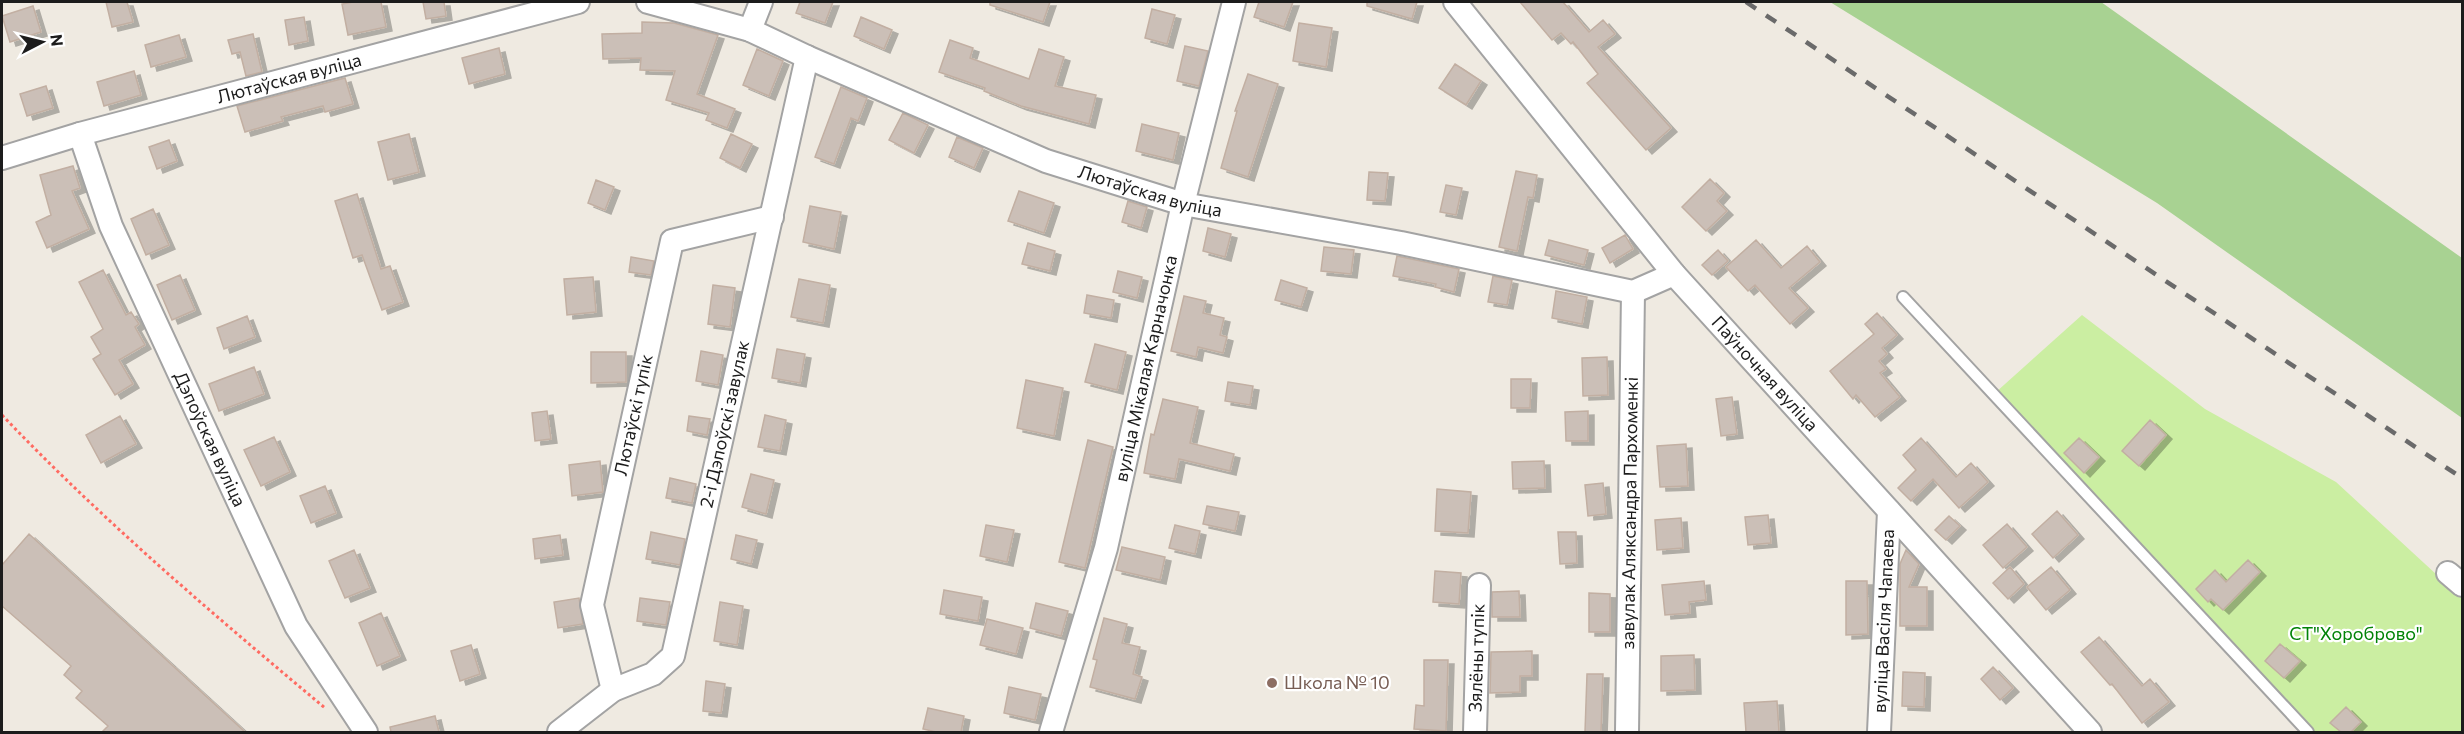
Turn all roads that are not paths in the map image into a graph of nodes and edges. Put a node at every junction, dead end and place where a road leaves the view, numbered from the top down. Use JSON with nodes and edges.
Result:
{"nodes":[{"id":1,"x":578,"y":2,"type":"edge"},
{"id":2,"x":648,"y":2,"type":"edge"},
{"id":3,"x":761,"y":2,"type":"edge"},
{"id":4,"x":1234,"y":2,"type":"edge"},
{"id":5,"x":1455,"y":2,"type":"edge"},
{"id":6,"x":750,"y":30,"type":"junction"},
{"id":7,"x":807,"y":57,"type":"junction"},
{"id":8,"x":80,"y":134,"type":"junction"},
{"id":9,"x":2,"y":158,"type":"edge"},
{"id":10,"x":1183,"y":204,"type":"junction"},
{"id":11,"x":772,"y":217,"type":"junction"},
{"id":12,"x":1674,"y":274,"type":"junction"},
{"id":13,"x":1634,"y":292,"type":"junction"},
{"id":14,"x":1903,"y":297,"type":"dead end"},
{"id":15,"x":1889,"y":510,"type":"junction"},
{"id":16,"x":1479,"y":585,"type":"dead end"},
{"id":17,"x":613,"y":690,"type":"junction"},
{"id":18,"x":366,"y":732,"type":"edge"},
{"id":19,"x":560,"y":732,"type":"edge"},
{"id":20,"x":1051,"y":732,"type":"edge"},
{"id":21,"x":1475,"y":732,"type":"edge"},
{"id":22,"x":1627,"y":732,"type":"edge"},
{"id":23,"x":1879,"y":732,"type":"edge"},
{"id":24,"x":2090,"y":732,"type":"edge"},
{"id":25,"x":2308,"y":732,"type":"edge"}],
"edges":[{"from":1,"to":8,"type":"street","name":"Лютаўская вуліца"},
{"from":2,"to":6,"type":"street","name":"Лютаўская вуліца"},
{"from":3,"to":6,"type":"street"},
{"from":4,"to":10,"type":"street","name":"вуліца Мікалая Карначонка"},
{"from":5,"to":12,"type":"street","name":"Паўночная вуліца"},
{"from":6,"to":7,"type":"street","name":"Лютаўская вуліца"},
{"from":7,"to":10,"type":"street","name":"Лютаўская вуліца"},
{"from":7,"to":11,"type":"street","name":"2-і Дэпоўскі завулак"},
{"from":8,"to":9,"type":"street","name":"Лютаўская вуліца"},
{"from":8,"to":18,"type":"street","name":"Дэпоўская вуліца"},
{"from":10,"to":13,"type":"street","name":"Лютаўская вуліца"},
{"from":10,"to":20,"type":"street","name":"вуліца Мікалая Карначонка"},
{"from":11,"to":17,"type":"street","name":"2-і Дэпоўскі завулак"},
{"from":11,"to":17,"type":"street","name":"Лютаўскі тупік"},
{"from":12,"to":13,"type":"street"},
{"from":12,"to":15,"type":"street","name":"Паўночная вуліца"},
{"from":13,"to":22,"type":"street","name":"завулак Аляксандра Пархоменкі"},
{"from":14,"to":25,"type":"lane"},
{"from":15,"to":23,"type":"street","name":"вуліца Васіля Чапаева"},
{"from":15,"to":24,"type":"street","name":"Паўночная вуліца"},
{"from":16,"to":21,"type":"street","name":"Зялёны тупік"},
{"from":17,"to":19,"type":"street","name":"2-і Дэпоўскі завулак"}]}
